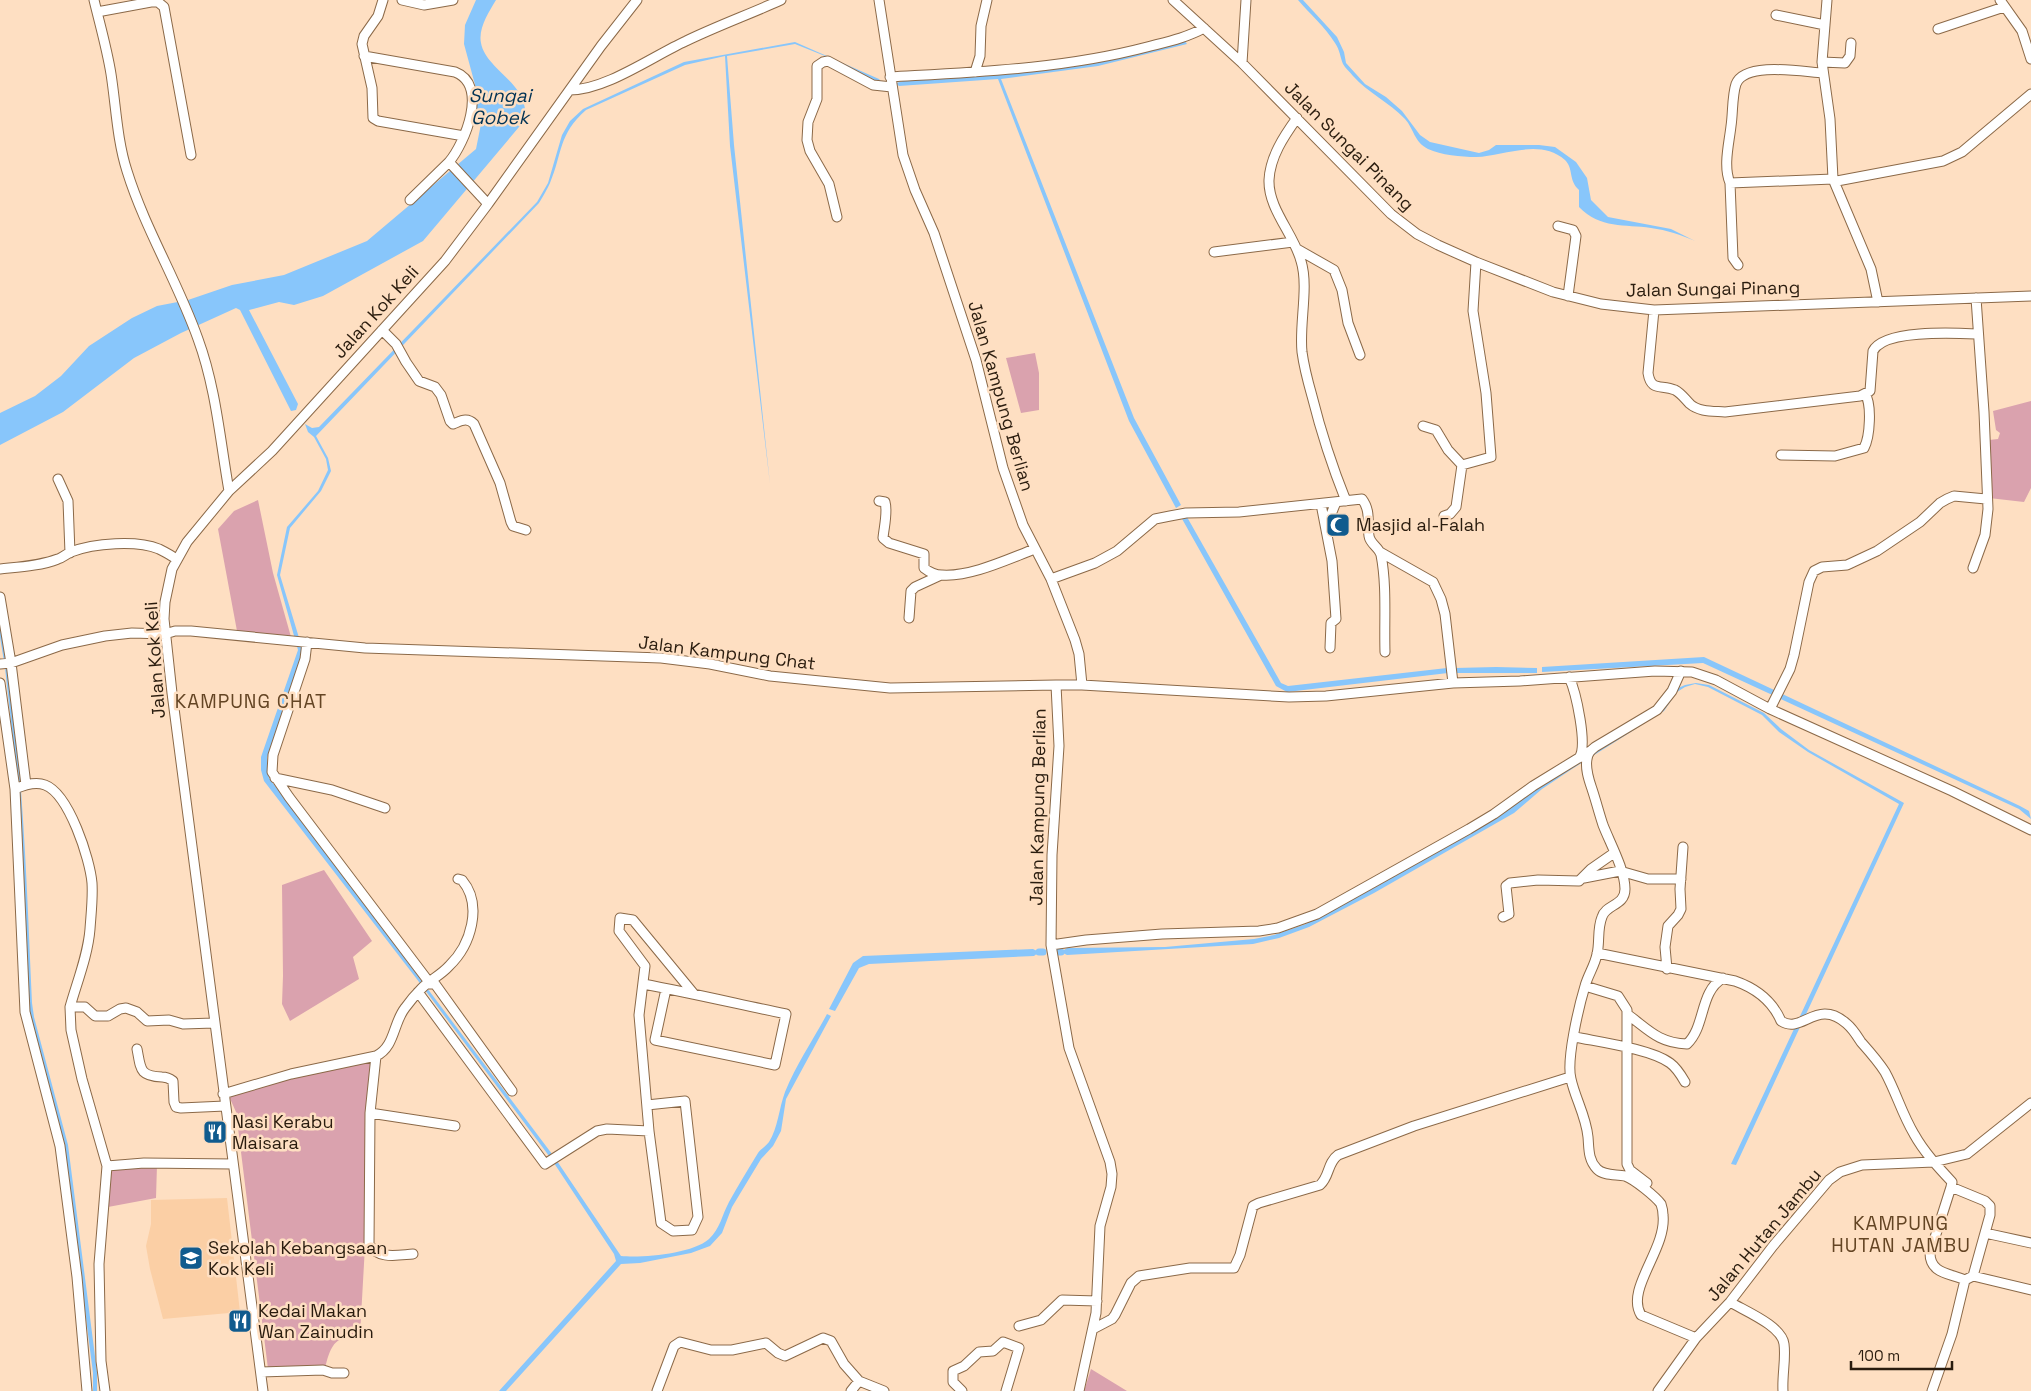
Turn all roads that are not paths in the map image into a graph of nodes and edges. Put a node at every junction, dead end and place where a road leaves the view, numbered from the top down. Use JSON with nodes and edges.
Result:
{"nodes":[{"id":1,"x":94,"y":0,"type":"edge"},
{"id":2,"x":383,"y":0,"type":"edge"},
{"id":3,"x":402,"y":0,"type":"edge"},
{"id":4,"x":453,"y":0,"type":"edge"},
{"id":5,"x":637,"y":0,"type":"edge"},
{"id":6,"x":781,"y":0,"type":"edge"},
{"id":7,"x":879,"y":0,"type":"edge"},
{"id":8,"x":987,"y":0,"type":"edge"},
{"id":9,"x":1173,"y":0,"type":"edge"},
{"id":10,"x":1246,"y":0,"type":"edge"},
{"id":11,"x":1827,"y":0,"type":"edge"},
{"id":12,"x":2002,"y":3,"type":"edge"},
{"id":13,"x":97,"y":12,"type":"junction"},
{"id":14,"x":1776,"y":15,"type":"dead end"},
{"id":15,"x":1825,"y":25,"type":"junction"},
{"id":16,"x":1204,"y":28,"type":"junction"},
{"id":17,"x":1938,"y":29,"type":"dead end"},
{"id":18,"x":1851,"y":43,"type":"dead end"},
{"id":19,"x":364,"y":56,"type":"junction"},
{"id":20,"x":2031,"y":59,"type":"edge"},
{"id":21,"x":1822,"y":62,"type":"junction"},
{"id":22,"x":1242,"y":63,"type":"junction"},
{"id":23,"x":975,"y":72,"type":"junction"},
{"id":24,"x":1824,"y":73,"type":"junction"},
{"id":25,"x":890,"y":77,"type":"junction"},
{"id":26,"x":892,"y":87,"type":"junction"},
{"id":27,"x":570,"y":90,"type":"junction"},
{"id":28,"x":2031,"y":94,"type":"edge"},
{"id":29,"x":1297,"y":118,"type":"junction"},
{"id":30,"x":464,"y":136,"type":"junction"},
{"id":31,"x":191,"y":155,"type":"dead end"},
{"id":32,"x":452,"y":165,"type":"junction"},
{"id":33,"x":1833,"y":179,"type":"junction"},
{"id":34,"x":1730,"y":183,"type":"junction"},
{"id":35,"x":410,"y":200,"type":"dead end"},
{"id":36,"x":485,"y":201,"type":"junction"},
{"id":37,"x":837,"y":217,"type":"dead end"},
{"id":38,"x":1558,"y":226,"type":"dead end"},
{"id":39,"x":1295,"y":245,"type":"junction"},
{"id":40,"x":1214,"y":252,"type":"dead end"},
{"id":41,"x":1476,"y":262,"type":"junction"},
{"id":42,"x":1738,"y":264,"type":"dead end"},
{"id":43,"x":1568,"y":296,"type":"junction"},
{"id":44,"x":2031,"y":296,"type":"edge"},
{"id":45,"x":1976,"y":298,"type":"junction"},
{"id":46,"x":1878,"y":302,"type":"junction"},
{"id":47,"x":1654,"y":310,"type":"junction"},
{"id":48,"x":382,"y":330,"type":"junction"},
{"id":49,"x":1978,"y":334,"type":"junction"},
{"id":50,"x":1360,"y":355,"type":"dead end"},
{"id":51,"x":1865,"y":394,"type":"junction"},
{"id":52,"x":1423,"y":426,"type":"dead end"},
{"id":53,"x":1781,"y":455,"type":"dead end"},
{"id":54,"x":1462,"y":465,"type":"junction"},
{"id":55,"x":58,"y":479,"type":"dead end"},
{"id":56,"x":229,"y":491,"type":"junction"},
{"id":57,"x":1986,"y":499,"type":"junction"},
{"id":58,"x":879,"y":501,"type":"dead end"},
{"id":59,"x":1346,"y":501,"type":"junction"},
{"id":60,"x":1336,"y":502,"type":"junction"},
{"id":61,"x":1321,"y":504,"type":"junction"},
{"id":62,"x":1444,"y":516,"type":"dead end"},
{"id":63,"x":1326,"y":528,"type":"junction"},
{"id":64,"x":526,"y":530,"type":"dead end"},
{"id":65,"x":1035,"y":549,"type":"junction"},
{"id":66,"x":1380,"y":552,"type":"junction"},
{"id":67,"x":70,"y":553,"type":"junction"},
{"id":68,"x":176,"y":558,"type":"junction"},
{"id":69,"x":1973,"y":568,"type":"dead end"},
{"id":70,"x":0,"y":569,"type":"edge"},
{"id":71,"x":941,"y":576,"type":"junction"},
{"id":72,"x":1051,"y":579,"type":"junction"},
{"id":73,"x":0,"y":597,"type":"edge"},
{"id":74,"x":909,"y":618,"type":"dead end"},
{"id":75,"x":165,"y":634,"type":"junction"},
{"id":76,"x":306,"y":642,"type":"junction"},
{"id":77,"x":1330,"y":648,"type":"dead end"},
{"id":78,"x":1385,"y":652,"type":"dead end"},
{"id":79,"x":5,"y":663,"type":"edge"},
{"id":80,"x":1681,"y":671,"type":"junction"},
{"id":81,"x":1569,"y":677,"type":"junction"},
{"id":82,"x":0,"y":683,"type":"edge"},
{"id":83,"x":1453,"y":683,"type":"junction"},
{"id":84,"x":1082,"y":685,"type":"junction"},
{"id":85,"x":1056,"y":686,"type":"junction"},
{"id":86,"x":1770,"y":708,"type":"junction"},
{"id":87,"x":1586,"y":755,"type":"junction"},
{"id":88,"x":275,"y":778,"type":"junction"},
{"id":89,"x":19,"y":787,"type":"junction"},
{"id":90,"x":385,"y":808,"type":"dead end"},
{"id":91,"x":2031,"y":830,"type":"edge"},
{"id":92,"x":1683,"y":847,"type":"dead end"},
{"id":93,"x":1614,"y":853,"type":"junction"},
{"id":94,"x":1620,"y":871,"type":"junction"},
{"id":95,"x":1584,"y":878,"type":"junction"},
{"id":96,"x":458,"y":879,"type":"dead end"},
{"id":97,"x":1681,"y":879,"type":"junction"},
{"id":98,"x":1503,"y":917,"type":"dead end"},
{"id":99,"x":1051,"y":945,"type":"junction"},
{"id":100,"x":1597,"y":953,"type":"junction"},
{"id":101,"x":1667,"y":968,"type":"junction"},
{"id":102,"x":1722,"y":978,"type":"junction"},
{"id":103,"x":643,"y":984,"type":"junction"},
{"id":104,"x":424,"y":986,"type":"junction"},
{"id":105,"x":1585,"y":986,"type":"junction"},
{"id":106,"x":666,"y":989,"type":"junction"},
{"id":107,"x":694,"y":994,"type":"junction"},
{"id":108,"x":70,"y":1007,"type":"junction"},
{"id":109,"x":1628,"y":1014,"type":"junction"},
{"id":110,"x":214,"y":1023,"type":"junction"},
{"id":111,"x":1574,"y":1037,"type":"junction"},
{"id":112,"x":1627,"y":1048,"type":"junction"},
{"id":113,"x":137,"y":1049,"type":"dead end"},
{"id":114,"x":376,"y":1056,"type":"junction"},
{"id":115,"x":1570,"y":1077,"type":"junction"},
{"id":116,"x":1685,"y":1082,"type":"dead end"},
{"id":117,"x":512,"y":1092,"type":"dead end"},
{"id":118,"x":223,"y":1094,"type":"junction"},
{"id":119,"x":2031,"y":1103,"type":"edge"},
{"id":120,"x":647,"y":1105,"type":"junction"},
{"id":121,"x":224,"y":1106,"type":"junction"},
{"id":122,"x":370,"y":1113,"type":"junction"},
{"id":123,"x":454,"y":1126,"type":"dead end"},
{"id":124,"x":648,"y":1131,"type":"junction"},
{"id":125,"x":1934,"y":1162,"type":"junction"},
{"id":126,"x":232,"y":1164,"type":"junction"},
{"id":127,"x":107,"y":1166,"type":"junction"},
{"id":128,"x":1951,"y":1187,"type":"junction"},
{"id":129,"x":1660,"y":1204,"type":"junction"},
{"id":130,"x":1985,"y":1232,"type":"junction"},
{"id":131,"x":2031,"y":1242,"type":"edge"},
{"id":132,"x":413,"y":1254,"type":"dead end"},
{"id":133,"x":1969,"y":1278,"type":"junction"},
{"id":134,"x":2031,"y":1290,"type":"edge"},
{"id":135,"x":1097,"y":1300,"type":"junction"},
{"id":136,"x":1730,"y":1302,"type":"junction"},
{"id":137,"x":1019,"y":1326,"type":"dead end"},
{"id":138,"x":1093,"y":1329,"type":"junction"},
{"id":139,"x":1696,"y":1338,"type":"junction"},
{"id":140,"x":261,"y":1372,"type":"junction"},
{"id":141,"x":344,"y":1373,"type":"dead end"},
{"id":142,"x":859,"y":1381,"type":"junction"},
{"id":143,"x":87,"y":1391,"type":"edge"},
{"id":144,"x":105,"y":1391,"type":"edge"},
{"id":145,"x":263,"y":1391,"type":"edge"},
{"id":146,"x":657,"y":1391,"type":"edge"},
{"id":147,"x":851,"y":1391,"type":"edge"},
{"id":148,"x":884,"y":1391,"type":"edge"},
{"id":149,"x":962,"y":1391,"type":"edge"},
{"id":150,"x":1006,"y":1391,"type":"edge"},
{"id":151,"x":1080,"y":1391,"type":"edge"},
{"id":152,"x":1658,"y":1391,"type":"edge"},
{"id":153,"x":1783,"y":1391,"type":"edge"},
{"id":154,"x":1932,"y":1391,"type":"edge"}],
"edges":[{"from":1,"to":13,"type":"street"},
{"from":2,"to":19,"type":"street"},
{"from":3,"to":4,"type":"street"},
{"from":5,"to":27,"type":"street","name":"Jalan Kok Keli"},
{"from":6,"to":27,"type":"street"},
{"from":7,"to":25,"type":"street","name":"Jalan Kampung Berlian"},
{"from":8,"to":23,"type":"street"},
{"from":9,"to":16,"type":"street","name":"Jalan Sungai Pinang"},
{"from":10,"to":22,"type":"street"},
{"from":11,"to":15,"type":"street"},
{"from":12,"to":17,"type":"street"},
{"from":12,"to":20,"type":"street"},
{"from":13,"to":31,"type":"street"},
{"from":13,"to":56,"type":"street"},
{"from":14,"to":15,"type":"street"},
{"from":15,"to":21,"type":"street"},
{"from":16,"to":22,"type":"street","name":"Jalan Sungai Pinang"},
{"from":16,"to":23,"type":"street"},
{"from":18,"to":21,"type":"street"},
{"from":19,"to":30,"type":"street"},
{"from":19,"to":30,"type":"street"},
{"from":21,"to":24,"type":"street"},
{"from":22,"to":29,"type":"street","name":"Jalan Sungai Pinang"},
{"from":23,"to":25,"type":"street"},
{"from":24,"to":33,"type":"street"},
{"from":24,"to":34,"type":"street"},
{"from":25,"to":26,"type":"street","name":"Jalan Kampung Berlian"},
{"from":26,"to":37,"type":"street"},
{"from":26,"to":65,"type":"street","name":"Jalan Kampung Berlian"},
{"from":27,"to":36,"type":"street","name":"Jalan Kok Keli"},
{"from":28,"to":33,"type":"street"},
{"from":29,"to":39,"type":"street"},
{"from":29,"to":41,"type":"street","name":"Jalan Sungai Pinang"},
{"from":30,"to":32,"type":"street"},
{"from":32,"to":35,"type":"street"},
{"from":32,"to":36,"type":"street"},
{"from":33,"to":34,"type":"street"},
{"from":33,"to":46,"type":"street"},
{"from":34,"to":42,"type":"street"},
{"from":36,"to":48,"type":"street","name":"Jalan Kok Keli"},
{"from":38,"to":43,"type":"street"},
{"from":39,"to":40,"type":"street"},
{"from":39,"to":50,"type":"street"},
{"from":39,"to":59,"type":"street"},
{"from":41,"to":43,"type":"street","name":"Jalan Sungai Pinang"},
{"from":41,"to":54,"type":"street"},
{"from":43,"to":47,"type":"street","name":"Jalan Sungai Pinang"},
{"from":44,"to":45,"type":"street","name":"Jalan Sungai Pinang"},
{"from":45,"to":46,"type":"street","name":"Jalan Sungai Pinang"},
{"from":45,"to":49,"type":"street"},
{"from":46,"to":47,"type":"street","name":"Jalan Sungai Pinang"},
{"from":47,"to":51,"type":"street"},
{"from":48,"to":56,"type":"street","name":"Jalan Kok Keli"},
{"from":48,"to":64,"type":"street"},
{"from":49,"to":51,"type":"street"},
{"from":49,"to":57,"type":"street"},
{"from":51,"to":53,"type":"street"},
{"from":52,"to":54,"type":"street"},
{"from":54,"to":62,"type":"street"},
{"from":55,"to":67,"type":"street"},
{"from":56,"to":68,"type":"street","name":"Jalan Kok Keli"},
{"from":57,"to":69,"type":"street"},
{"from":57,"to":86,"type":"street"},
{"from":58,"to":71,"type":"street"},
{"from":59,"to":60,"type":"street"},
{"from":59,"to":66,"type":"street"},
{"from":60,"to":61,"type":"street"},
{"from":60,"to":63,"type":"street"},
{"from":61,"to":63,"type":"street"},
{"from":61,"to":72,"type":"street"},
{"from":63,"to":77,"type":"street"},
{"from":65,"to":71,"type":"street"},
{"from":65,"to":72,"type":"street","name":"Jalan Kampung Berlian"},
{"from":66,"to":78,"type":"street"},
{"from":66,"to":83,"type":"street"},
{"from":67,"to":68,"type":"street"},
{"from":67,"to":70,"type":"street"},
{"from":68,"to":75,"type":"street","name":"Jalan Kok Keli"},
{"from":71,"to":74,"type":"street"},
{"from":72,"to":84,"type":"street","name":"Jalan Kampung Berlian"},
{"from":73,"to":79,"type":"street"},
{"from":75,"to":76,"type":"street","name":"Jalan Kampung Chat"},
{"from":75,"to":79,"type":"street"},
{"from":75,"to":110,"type":"street","name":"Jalan Kok Keli"},
{"from":76,"to":85,"type":"street","name":"Jalan Kampung Chat"},
{"from":76,"to":88,"type":"street"},
{"from":79,"to":89,"type":"street"},
{"from":80,"to":81,"type":"street"},
{"from":80,"to":86,"type":"street"},
{"from":80,"to":87,"type":"street"},
{"from":81,"to":83,"type":"street"},
{"from":81,"to":87,"type":"street"},
{"from":82,"to":89,"type":"street"},
{"from":83,"to":84,"type":"street"},
{"from":84,"to":85,"type":"street","name":"Jalan Kampung Berlian"},
{"from":85,"to":99,"type":"street","name":"Jalan Kampung Berlian"},
{"from":86,"to":91,"type":"street"},
{"from":87,"to":93,"type":"street"},
{"from":87,"to":99,"type":"street"},
{"from":88,"to":90,"type":"street"},
{"from":88,"to":104,"type":"street"},
{"from":89,"to":108,"type":"street"},
{"from":89,"to":143,"type":"street"},
{"from":92,"to":97,"type":"street"},
{"from":93,"to":94,"type":"street"},
{"from":93,"to":95,"type":"street"},
{"from":94,"to":95,"type":"street"},
{"from":94,"to":97,"type":"street"},
{"from":94,"to":100,"type":"street"},
{"from":95,"to":98,"type":"street"},
{"from":96,"to":104,"type":"street"},
{"from":97,"to":101,"type":"street"},
{"from":99,"to":135,"type":"street","name":"Jalan Kampung Berlian"},
{"from":100,"to":101,"type":"street"},
{"from":100,"to":105,"type":"street"},
{"from":101,"to":102,"type":"street"},
{"from":102,"to":109,"type":"street"},
{"from":102,"to":125,"type":"street"},
{"from":103,"to":106,"type":"street"},
{"from":103,"to":107,"type":"street"},
{"from":103,"to":120,"type":"street"},
{"from":104,"to":114,"type":"street"},
{"from":104,"to":117,"type":"street"},
{"from":104,"to":124,"type":"street"},
{"from":105,"to":109,"type":"street"},
{"from":105,"to":111,"type":"street"},
{"from":106,"to":107,"type":"street"},
{"from":106,"to":107,"type":"street"},
{"from":108,"to":110,"type":"street"},
{"from":108,"to":127,"type":"street"},
{"from":109,"to":112,"type":"street"},
{"from":110,"to":118,"type":"street","name":"Jalan Kok Keli"},
{"from":111,"to":112,"type":"street"},
{"from":111,"to":115,"type":"street"},
{"from":112,"to":116,"type":"street"},
{"from":112,"to":129,"type":"street"},
{"from":113,"to":121,"type":"street"},
{"from":114,"to":118,"type":"street"},
{"from":114,"to":122,"type":"street"},
{"from":115,"to":129,"type":"street"},
{"from":115,"to":138,"type":"street"},
{"from":118,"to":121,"type":"street","name":"Jalan Kok Keli"},
{"from":119,"to":125,"type":"street","name":"Jalan Hutan Jambu"},
{"from":120,"to":124,"type":"street"},
{"from":120,"to":124,"type":"street"},
{"from":121,"to":126,"type":"street","name":"Jalan Kok Keli"},
{"from":122,"to":123,"type":"street"},
{"from":122,"to":132,"type":"street"},
{"from":125,"to":128,"type":"street"},
{"from":125,"to":136,"type":"street","name":"Jalan Hutan Jambu"},
{"from":126,"to":127,"type":"street"},
{"from":126,"to":140,"type":"street","name":"Jalan Kok Keli"},
{"from":127,"to":144,"type":"street"},
{"from":128,"to":130,"type":"street"},
{"from":128,"to":133,"type":"street"},
{"from":129,"to":139,"type":"street"},
{"from":130,"to":131,"type":"street"},
{"from":130,"to":133,"type":"street"},
{"from":133,"to":134,"type":"street"},
{"from":133,"to":154,"type":"street"},
{"from":135,"to":137,"type":"street"},
{"from":135,"to":138,"type":"street","name":"Jalan Kampung Berlian"},
{"from":136,"to":139,"type":"street","name":"Jalan Hutan Jambu"},
{"from":136,"to":153,"type":"street"},
{"from":138,"to":151,"type":"street","name":"Jalan Kampung Berlian"},
{"from":139,"to":152,"type":"street","name":"Jalan Hutan Jambu"},
{"from":140,"to":141,"type":"street"},
{"from":140,"to":145,"type":"street","name":"Jalan Kok Keli"},
{"from":142,"to":146,"type":"street"},
{"from":142,"to":147,"type":"street"},
{"from":142,"to":148,"type":"street"},
{"from":149,"to":150,"type":"street"}]}
